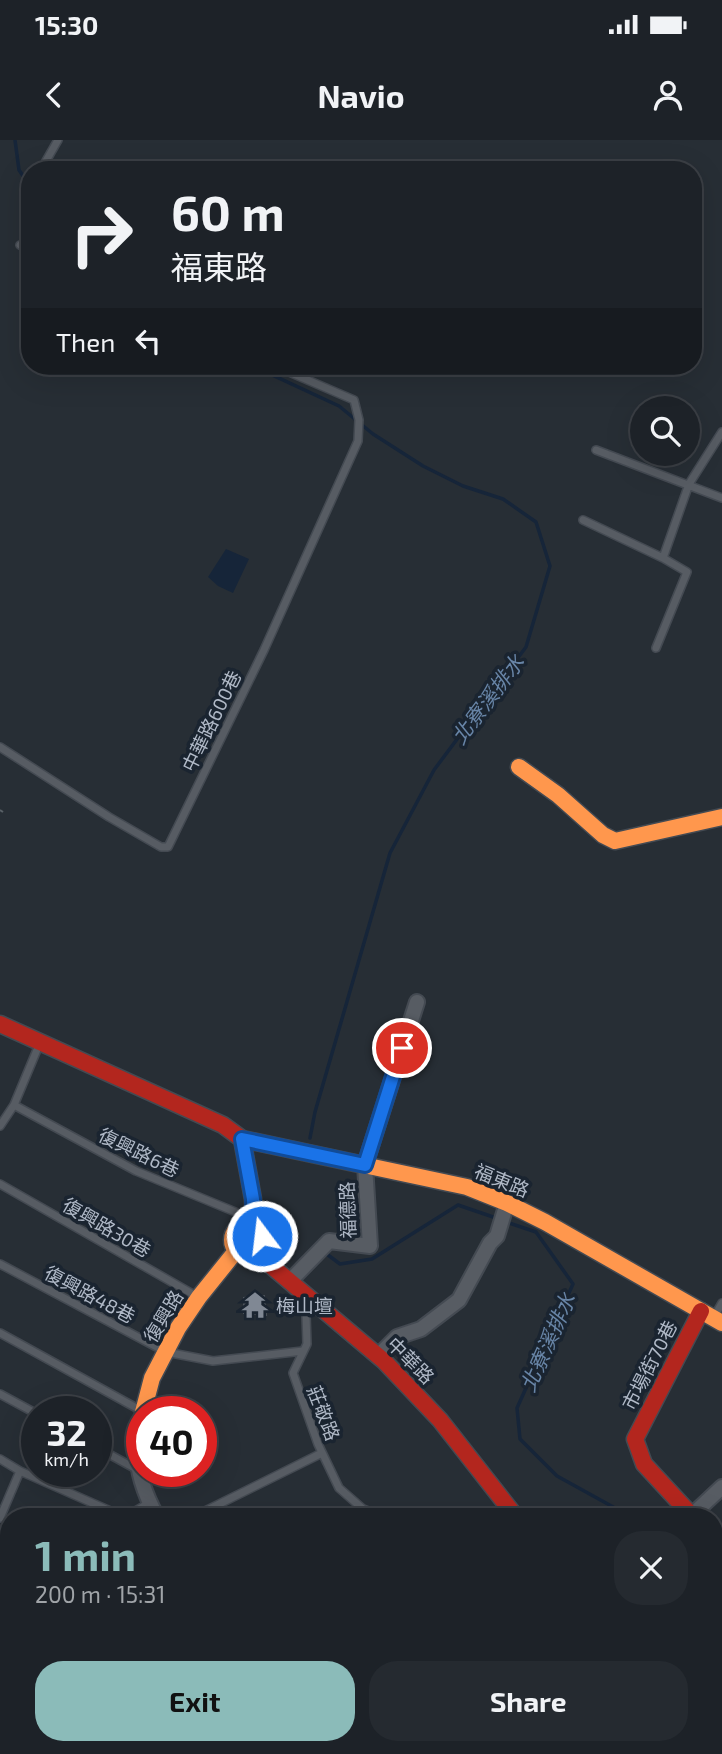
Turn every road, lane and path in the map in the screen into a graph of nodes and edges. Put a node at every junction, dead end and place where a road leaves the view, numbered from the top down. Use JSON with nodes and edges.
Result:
{"nodes":[{"id":1,"x":58,"y":140,"type":"edge"},
{"id":2,"x":46,"y":161,"type":"edge"},
{"id":3,"x":296,"y":375,"type":"edge"},
{"id":4,"x":722,"y":432,"type":"edge"},
{"id":5,"x":596,"y":450,"type":"dead end"},
{"id":6,"x":689,"y":484,"type":"junction"},
{"id":7,"x":722,"y":498,"type":"edge"},
{"id":8,"x":583,"y":520,"type":"dead end"},
{"id":9,"x":663,"y":558,"type":"junction"},
{"id":10,"x":656,"y":648,"type":"dead end"},
{"id":11,"x":0,"y":747,"type":"edge"},
{"id":12,"x":519,"y":767,"type":"dead end"},
{"id":13,"x":722,"y":817,"type":"edge"},
{"id":14,"x":417,"y":1002,"type":"dead end"},
{"id":15,"x":0,"y":1024,"type":"edge"},
{"id":16,"x":41,"y":1042,"type":"junction"},
{"id":17,"x":15,"y":1105,"type":"junction"},
{"id":18,"x":4,"y":1113,"type":"edge"},
{"id":19,"x":0,"y":1126,"type":"edge"},
{"id":20,"x":242,"y":1139,"type":"junction"},
{"id":21,"x":365,"y":1165,"type":"junction"},
{"id":22,"x":0,"y":1184,"type":"edge"},
{"id":23,"x":503,"y":1214,"type":"junction"},
{"id":24,"x":254,"y":1222,"type":"junction"},
{"id":25,"x":236,"y":1251,"type":"junction"},
{"id":26,"x":256,"y":1252,"type":"junction"},
{"id":27,"x":0,"y":1264,"type":"edge"},
{"id":28,"x":290,"y":1281,"type":"junction"},
{"id":29,"x":199,"y":1297,"type":"junction"},
{"id":30,"x":308,"y":1297,"type":"junction"},
{"id":31,"x":722,"y":1303,"type":"edge"},
{"id":32,"x":712,"y":1317,"type":"edge"},
{"id":33,"x":0,"y":1334,"type":"edge"},
{"id":34,"x":303,"y":1351,"type":"junction"},
{"id":35,"x":166,"y":1352,"type":"junction"},
{"id":36,"x":378,"y":1356,"type":"junction"},
{"id":37,"x":0,"y":1394,"type":"edge"},
{"id":38,"x":147,"y":1396,"type":"edge"},
{"id":39,"x":21,"y":1405,"type":"edge"},
{"id":40,"x":126,"y":1405,"type":"edge"},
{"id":41,"x":322,"y":1453,"type":"junction"},
{"id":42,"x":0,"y":1459,"type":"edge"},
{"id":43,"x":20,"y":1471,"type":"junction"},
{"id":44,"x":143,"y":1487,"type":"edge"},
{"id":45,"x":722,"y":1487,"type":"edge"},
{"id":46,"x":149,"y":1503,"type":"junction"},
{"id":47,"x":4,"y":1508,"type":"edge"},
{"id":48,"x":104,"y":1508,"type":"edge"},
{"id":49,"x":140,"y":1508,"type":"edge"},
{"id":50,"x":152,"y":1508,"type":"edge"},
{"id":51,"x":211,"y":1508,"type":"edge"},
{"id":52,"x":362,"y":1508,"type":"edge"},
{"id":53,"x":509,"y":1508,"type":"edge"},
{"id":54,"x":684,"y":1508,"type":"edge"},
{"id":55,"x":701,"y":1508,"type":"edge"}],
"edges":[{"from":1,"to":2,"type":"lane"},
{"from":3,"to":11,"type":"lane","name":"中華路600巷"},
{"from":4,"to":6,"type":"lane"},
{"from":5,"to":6,"type":"lane"},
{"from":6,"to":7,"type":"lane"},
{"from":6,"to":9,"type":"lane"},
{"from":8,"to":9,"type":"lane"},
{"from":9,"to":10,"type":"lane"},
{"from":12,"to":13,"type":"street"},
{"from":14,"to":21,"type":"street","name":"福德路"},
{"from":15,"to":16,"type":"street"},
{"from":16,"to":17,"type":"lane"},
{"from":16,"to":20,"type":"street"},
{"from":17,"to":18,"type":"lane"},
{"from":17,"to":24,"type":"lane","name":"復興路6巷"},
{"from":18,"to":19,"type":"lane"},
{"from":20,"to":21,"type":"street","name":"福東路"},
{"from":20,"to":24,"type":"street"},
{"from":21,"to":23,"type":"street","name":"福東路"},
{"from":21,"to":28,"type":"street","name":"福德路"},
{"from":22,"to":29,"type":"lane","name":"復興路30巷"},
{"from":23,"to":32,"type":"street","name":"福東路"},
{"from":23,"to":36,"type":"street"},
{"from":24,"to":25,"type":"street"},
{"from":24,"to":26,"type":"street"},
{"from":25,"to":26,"type":"street"},
{"from":25,"to":29,"type":"street","name":"復興路"},
{"from":26,"to":28,"type":"street","name":"中華路"},
{"from":27,"to":35,"type":"lane","name":"復興路48巷"},
{"from":28,"to":30,"type":"street","name":"中華路"},
{"from":29,"to":35,"type":"street","name":"復興路"},
{"from":30,"to":34,"type":"lane","name":"莊敬路"},
{"from":30,"to":36,"type":"street","name":"中華路"},
{"from":31,"to":32,"type":"lane"},
{"from":32,"to":54,"type":"street","name":"市場街70巷"},
{"from":33,"to":40,"type":"lane"},
{"from":34,"to":35,"type":"lane","name":"復興路48巷"},
{"from":34,"to":41,"type":"lane","name":"莊敬路"},
{"from":35,"to":38,"type":"street","name":"復興路"},
{"from":36,"to":53,"type":"street","name":"中華路"},
{"from":37,"to":39,"type":"lane"},
{"from":41,"to":51,"type":"lane"},
{"from":41,"to":52,"type":"lane","name":"莊敬路"},
{"from":42,"to":43,"type":"lane"},
{"from":43,"to":47,"type":"lane"},
{"from":43,"to":48,"type":"lane"},
{"from":44,"to":46,"type":"street","name":"復興路"},
{"from":45,"to":55,"type":"street"},
{"from":46,"to":49,"type":"lane"},
{"from":46,"to":50,"type":"street","name":"復興路"}]}
